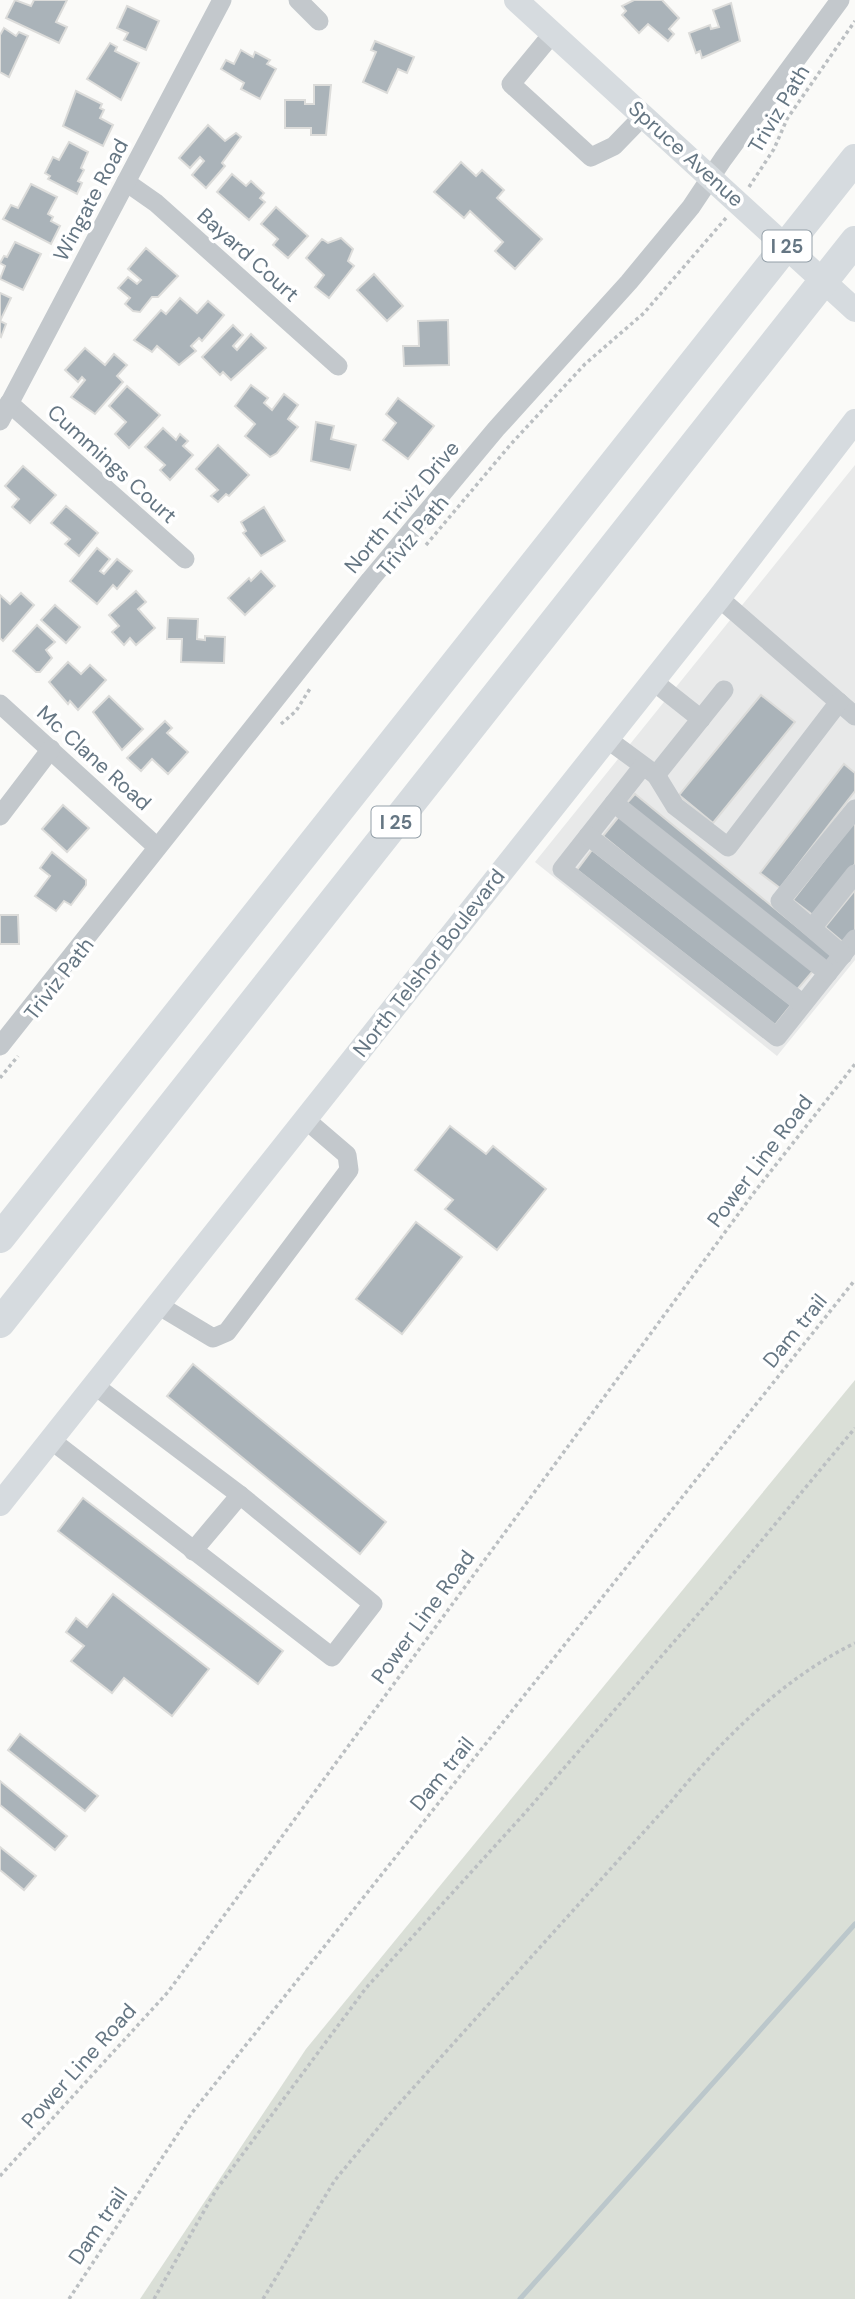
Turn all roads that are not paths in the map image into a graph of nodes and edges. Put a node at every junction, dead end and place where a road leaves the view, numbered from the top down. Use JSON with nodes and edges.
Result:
{"nodes":[{"id":1,"x":222,"y":0,"type":"edge"},
{"id":2,"x":298,"y":0,"type":"edge"},
{"id":3,"x":516,"y":0,"type":"edge"},
{"id":4,"x":839,"y":0,"type":"edge"},
{"id":5,"x":318,"y":21,"type":"dead end"},
{"id":6,"x":553,"y":33,"type":"junction"},
{"id":7,"x":644,"y":115,"type":"junction"},
{"id":8,"x":855,"y":159,"type":"edge"},
{"id":9,"x":712,"y":177,"type":"junction"},
{"id":10,"x":126,"y":182,"type":"junction"},
{"id":11,"x":855,"y":241,"type":"edge"},
{"id":12,"x":855,"y":310,"type":"edge"},
{"id":13,"x":338,"y":366,"type":"dead end"},
{"id":14,"x":9,"y":403,"type":"junction"},
{"id":15,"x":0,"y":421,"type":"edge"},
{"id":16,"x":855,"y":421,"type":"edge"},
{"id":17,"x":185,"y":559,"type":"dead end"},
{"id":18,"x":719,"y":598,"type":"junction"},
{"id":19,"x":653,"y":681,"type":"junction"},
{"id":20,"x":724,"y":690,"type":"dead end"},
{"id":21,"x":839,"y":702,"type":"junction"},
{"id":22,"x":0,"y":704,"type":"edge"},
{"id":23,"x":855,"y":716,"type":"edge"},
{"id":24,"x":701,"y":719,"type":"junction"},
{"id":25,"x":607,"y":739,"type":"junction"},
{"id":26,"x":51,"y":749,"type":"junction"},
{"id":27,"x":649,"y":770,"type":"junction"},
{"id":28,"x":614,"y":803,"type":"junction"},
{"id":29,"x":855,"y":810,"type":"edge"},
{"id":30,"x":0,"y":816,"type":"edge"},
{"id":31,"x":588,"y":836,"type":"junction"},
{"id":32,"x":157,"y":847,"type":"junction"},
{"id":33,"x":855,"y":874,"type":"edge"},
{"id":34,"x":811,"y":928,"type":"junction"},
{"id":35,"x":855,"y":939,"type":"edge"},
{"id":36,"x":843,"y":955,"type":"junction"},
{"id":37,"x":828,"y":973,"type":"junction"},
{"id":38,"x":803,"y":1004,"type":"junction"},
{"id":39,"x":0,"y":1046,"type":"edge"},
{"id":40,"x":305,"y":1119,"type":"junction"},
{"id":41,"x":0,"y":1238,"type":"edge"},
{"id":42,"x":158,"y":1305,"type":"junction"},
{"id":43,"x":0,"y":1323,"type":"edge"},
{"id":44,"x":94,"y":1385,"type":"junction"},
{"id":45,"x":51,"y":1440,"type":"junction"},
{"id":46,"x":240,"y":1495,"type":"junction"},
{"id":47,"x":0,"y":1504,"type":"edge"},
{"id":48,"x":194,"y":1551,"type":"junction"}],
"edges":[{"from":1,"to":10,"type":"street","name":"Wingate Road"},
{"from":2,"to":5,"type":"street"},
{"from":3,"to":6,"type":"main road","name":"Spruce Avenue"},
{"from":4,"to":9,"type":"street","name":"North Triviz Drive"},
{"from":6,"to":7,"type":"main road","name":"Spruce Avenue"},
{"from":6,"to":7,"type":"street"},
{"from":7,"to":9,"type":"main road","name":"Spruce Avenue"},
{"from":8,"to":41,"type":"highway","number":"I 25"},
{"from":9,"to":12,"type":"main road","name":"Spruce Avenue"},
{"from":9,"to":32,"type":"street","name":"North Triviz Drive"},
{"from":10,"to":13,"type":"street","name":"Bayard Court"},
{"from":10,"to":14,"type":"street","name":"Wingate Road"},
{"from":11,"to":43,"type":"highway","number":"I 25"},
{"from":14,"to":15,"type":"street","name":"Wingate Road"},
{"from":14,"to":17,"type":"street","name":"Cummings Court"},
{"from":16,"to":18,"type":"main road","name":"North Telshor Boulevard"},
{"from":18,"to":19,"type":"main road","name":"North Telshor Boulevard"},
{"from":18,"to":21,"type":"street"},
{"from":19,"to":24,"type":"street"},
{"from":19,"to":25,"type":"main road","name":"North Telshor Boulevard"},
{"from":20,"to":24,"type":"street"},
{"from":21,"to":23,"type":"street"},
{"from":21,"to":27,"type":"street"},
{"from":22,"to":26,"type":"street","name":"Mc Clane Road"},
{"from":24,"to":27,"type":"street"},
{"from":25,"to":27,"type":"street"},
{"from":25,"to":40,"type":"main road","name":"North Telshor Boulevard"},
{"from":26,"to":30,"type":"street"},
{"from":26,"to":32,"type":"street","name":"Mc Clane Road"},
{"from":27,"to":28,"type":"street"},
{"from":28,"to":31,"type":"street"},
{"from":28,"to":37,"type":"street"},
{"from":29,"to":34,"type":"street"},
{"from":31,"to":38,"type":"street"},
{"from":31,"to":38,"type":"street"},
{"from":32,"to":39,"type":"street","name":"North Triviz Drive"},
{"from":33,"to":34,"type":"street"},
{"from":34,"to":36,"type":"street"},
{"from":35,"to":36,"type":"street"},
{"from":36,"to":37,"type":"street"},
{"from":37,"to":38,"type":"street"},
{"from":40,"to":42,"type":"main road","name":"North Telshor Boulevard"},
{"from":40,"to":42,"type":"street"},
{"from":42,"to":44,"type":"main road","name":"North Telshor Boulevard"},
{"from":44,"to":45,"type":"main road","name":"North Telshor Boulevard"},
{"from":44,"to":46,"type":"street"},
{"from":45,"to":47,"type":"main road","name":"North Telshor Boulevard"},
{"from":45,"to":48,"type":"street"},
{"from":46,"to":48,"type":"street"},
{"from":46,"to":48,"type":"street"}]}
